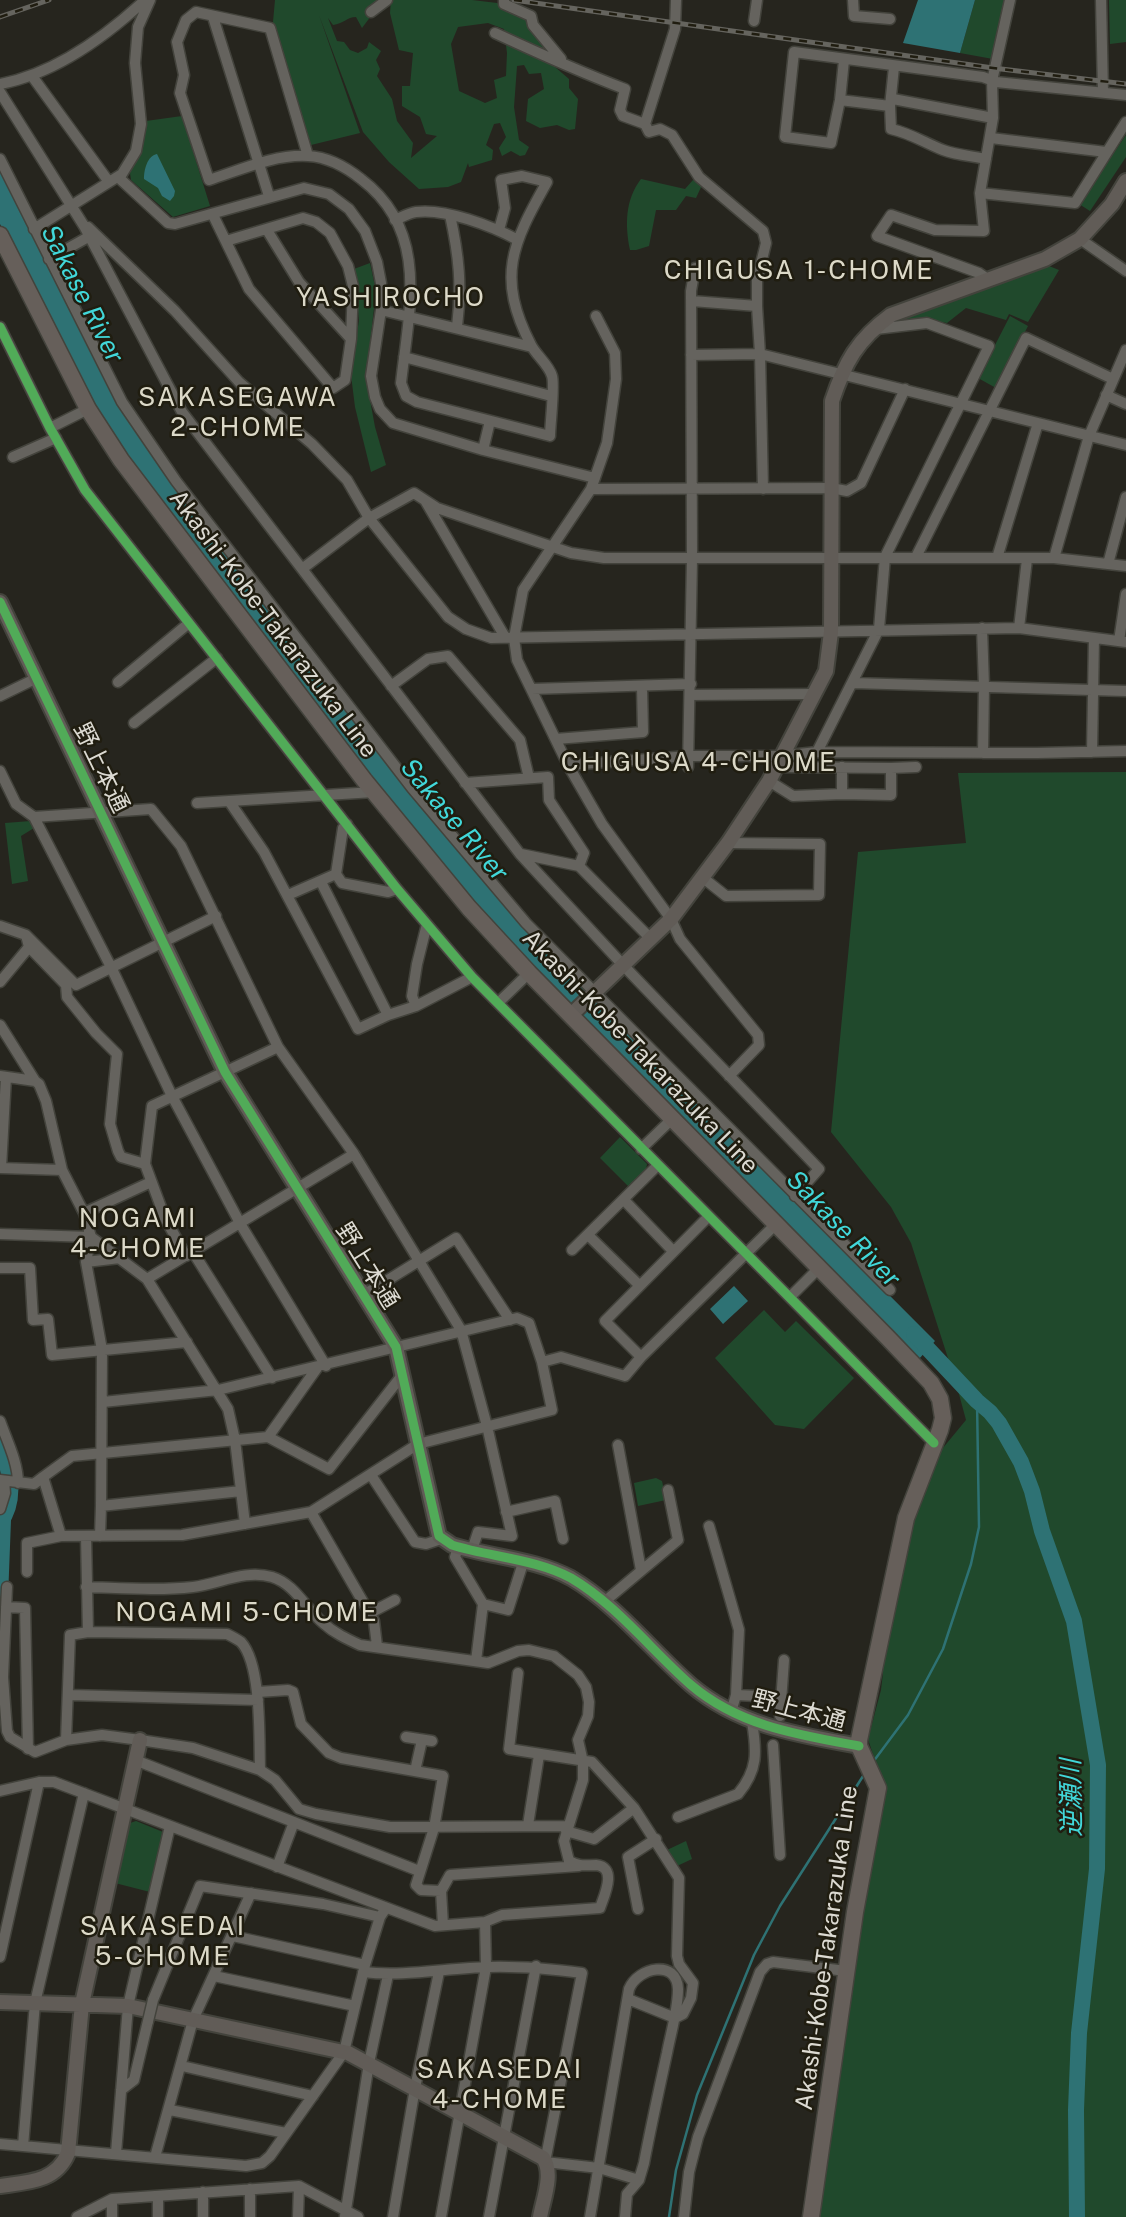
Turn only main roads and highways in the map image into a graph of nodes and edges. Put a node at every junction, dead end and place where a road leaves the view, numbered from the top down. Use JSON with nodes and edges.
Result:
{"nodes":[{"id":1,"x":0,"y":235,"type":"edge"},
{"id":2,"x":811,"y":2217,"type":"edge"}],
"edges":[{"from":1,"to":2,"type":"main road","name":"Akashi-Kobe-Takarazuka Line"}]}
